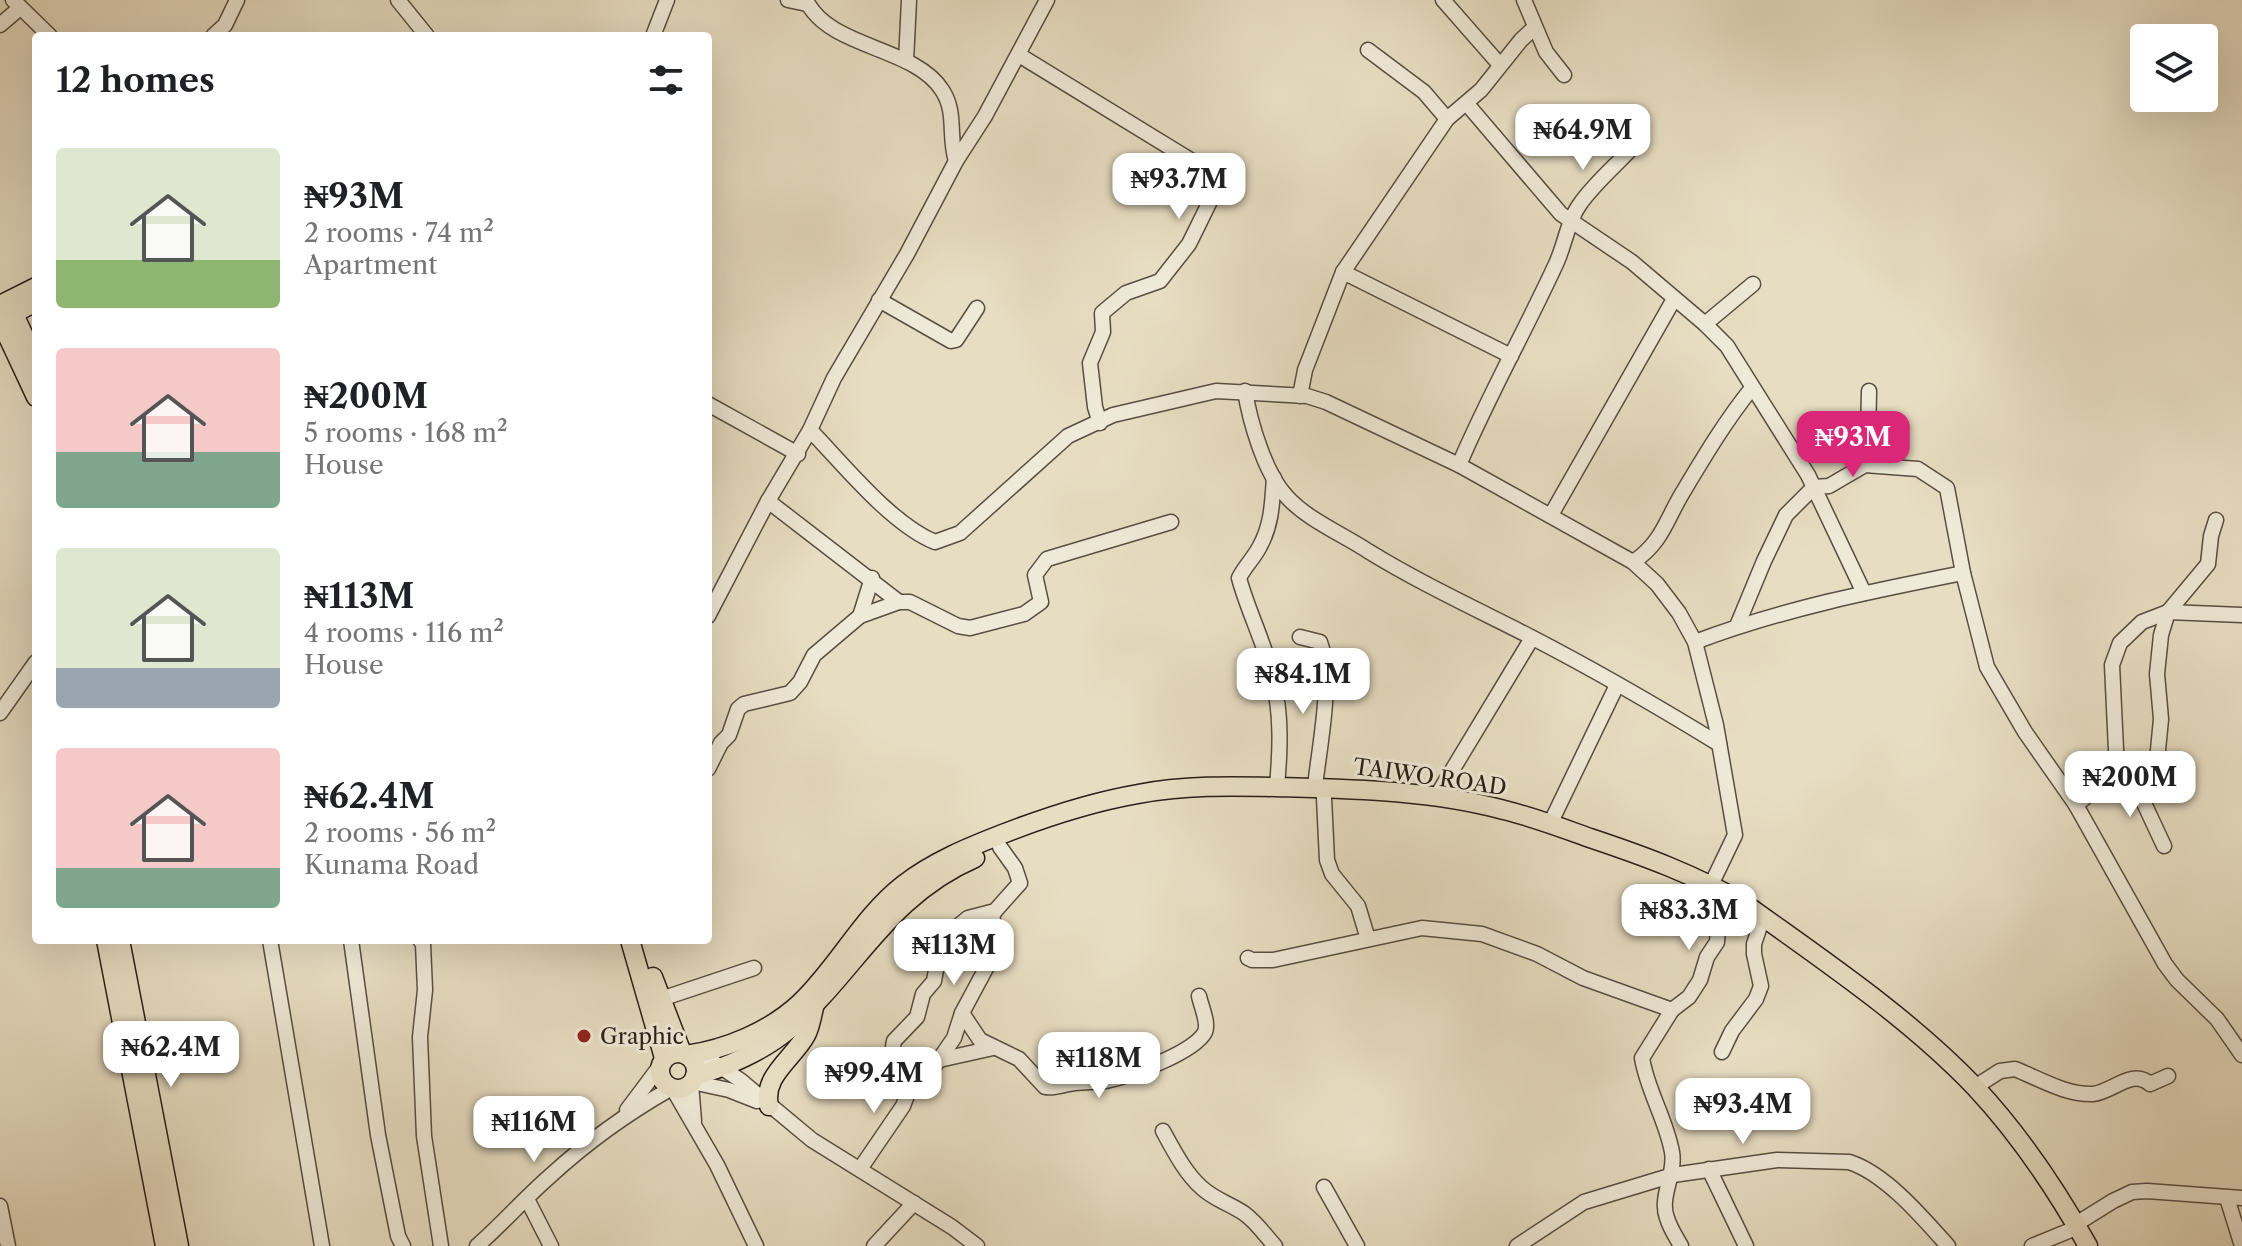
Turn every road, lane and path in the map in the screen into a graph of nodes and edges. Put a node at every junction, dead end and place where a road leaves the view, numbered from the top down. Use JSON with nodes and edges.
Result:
{"nodes":[{"id":1,"x":237,"y":0,"type":"edge"},
{"id":2,"x":398,"y":0,"type":"edge"},
{"id":3,"x":667,"y":0,"type":"edge"},
{"id":4,"x":788,"y":0,"type":"edge"},
{"id":5,"x":909,"y":0,"type":"edge"},
{"id":6,"x":1047,"y":0,"type":"edge"},
{"id":7,"x":1443,"y":0,"type":"edge"},
{"id":8,"x":1524,"y":0,"type":"edge"},
{"id":9,"x":806,"y":2,"type":"edge"},
{"id":10,"x":16,"y":4,"type":"edge"},
{"id":11,"x":0,"y":25,"type":"edge"},
{"id":12,"x":1534,"y":28,"type":"junction"},
{"id":13,"x":46,"y":32,"type":"edge"},
{"id":14,"x":217,"y":32,"type":"edge"},
{"id":15,"x":424,"y":32,"type":"edge"},
{"id":16,"x":655,"y":32,"type":"edge"},
{"id":17,"x":1368,"y":50,"type":"dead end"},
{"id":18,"x":1019,"y":55,"type":"junction"},
{"id":19,"x":906,"y":61,"type":"junction"},
{"id":20,"x":1500,"y":65,"type":"junction"},
{"id":21,"x":1564,"y":75,"type":"dead end"},
{"id":22,"x":1467,"y":104,"type":"junction"},
{"id":23,"x":1447,"y":119,"type":"junction"},
{"id":24,"x":1630,"y":150,"type":"dead end"},
{"id":25,"x":956,"y":161,"type":"junction"},
{"id":26,"x":1570,"y":220,"type":"junction"},
{"id":27,"x":1343,"y":272,"type":"junction"},
{"id":28,"x":1753,"y":284,"type":"dead end"},
{"id":29,"x":32,"y":290,"type":"edge"},
{"id":30,"x":1674,"y":299,"type":"junction"},
{"id":31,"x":879,"y":300,"type":"junction"},
{"id":32,"x":32,"y":303,"type":"edge"},
{"id":33,"x":977,"y":308,"type":"dead end"},
{"id":34,"x":2,"y":312,"type":"edge"},
{"id":35,"x":1705,"y":324,"type":"junction"},
{"id":36,"x":32,"y":356,"type":"edge"},
{"id":37,"x":1511,"y":356,"type":"junction"},
{"id":38,"x":32,"y":387,"type":"edge"},
{"id":39,"x":1752,"y":388,"type":"junction"},
{"id":40,"x":1245,"y":391,"type":"junction"},
{"id":41,"x":1869,"y":391,"type":"dead end"},
{"id":42,"x":1300,"y":396,"type":"junction"},
{"id":43,"x":712,"y":406,"type":"edge"},
{"id":44,"x":1100,"y":423,"type":"junction"},
{"id":45,"x":810,"y":430,"type":"junction"},
{"id":46,"x":798,"y":454,"type":"junction"},
{"id":47,"x":1459,"y":465,"type":"junction"},
{"id":48,"x":1865,"y":465,"type":"junction"},
{"id":49,"x":1274,"y":477,"type":"junction"},
{"id":50,"x":1814,"y":487,"type":"junction"},
{"id":51,"x":768,"y":501,"type":"junction"},
{"id":52,"x":1551,"y":515,"type":"junction"},
{"id":53,"x":2216,"y":520,"type":"dead end"},
{"id":54,"x":1171,"y":522,"type":"dead end"},
{"id":55,"x":1633,"y":562,"type":"junction"},
{"id":56,"x":1963,"y":573,"type":"junction"},
{"id":57,"x":872,"y":578,"type":"junction"},
{"id":58,"x":1864,"y":593,"type":"junction"},
{"id":59,"x":899,"y":602,"type":"junction"},
{"id":60,"x":712,"y":608,"type":"edge"},
{"id":61,"x":2168,"y":612,"type":"junction"},
{"id":62,"x":2242,"y":615,"type":"edge"},
{"id":63,"x":860,"y":616,"type":"junction"},
{"id":64,"x":1737,"y":626,"type":"junction"},
{"id":65,"x":1300,"y":637,"type":"dead end"},
{"id":66,"x":1532,"y":638,"type":"junction"},
{"id":67,"x":1695,"y":642,"type":"junction"},
{"id":68,"x":32,"y":668,"type":"edge"},
{"id":69,"x":1617,"y":685,"type":"junction"},
{"id":70,"x":0,"y":713,"type":"edge"},
{"id":71,"x":1719,"y":744,"type":"junction"},
{"id":72,"x":712,"y":761,"type":"edge"},
{"id":73,"x":2117,"y":771,"type":"junction"},
{"id":74,"x":2138,"y":777,"type":"junction"},
{"id":75,"x":1277,"y":787,"type":"junction"},
{"id":76,"x":1319,"y":792,"type":"junction"},
{"id":77,"x":1436,"y":797,"type":"junction"},
{"id":78,"x":2076,"y":805,"type":"junction"},
{"id":79,"x":1550,"y":824,"type":"junction"},
{"id":80,"x":2164,"y":846,"type":"dead end"},
{"id":81,"x":1000,"y":847,"type":"junction"},
{"id":82,"x":1716,"y":893,"type":"junction"},
{"id":83,"x":995,"y":911,"type":"junction"},
{"id":84,"x":1760,"y":926,"type":"junction"},
{"id":85,"x":1368,"y":939,"type":"junction"},
{"id":86,"x":107,"y":944,"type":"edge"},
{"id":87,"x":121,"y":944,"type":"edge"},
{"id":88,"x":271,"y":944,"type":"edge"},
{"id":89,"x":352,"y":944,"type":"edge"},
{"id":90,"x":423,"y":944,"type":"edge"},
{"id":91,"x":632,"y":944,"type":"edge"},
{"id":92,"x":642,"y":944,"type":"edge"},
{"id":93,"x":1248,"y":958,"type":"dead end"},
{"id":94,"x":754,"y":968,"type":"dead end"},
{"id":95,"x":1199,"y":996,"type":"dead end"},
{"id":96,"x":661,"y":999,"type":"junction"},
{"id":97,"x":815,"y":1004,"type":"junction"},
{"id":98,"x":1672,"y":1010,"type":"junction"},
{"id":99,"x":962,"y":1013,"type":"junction"},
{"id":100,"x":993,"y":1048,"type":"junction"},
{"id":101,"x":1722,"y":1052,"type":"dead end"},
{"id":102,"x":2242,"y":1055,"type":"edge"},
{"id":103,"x":679,"y":1057,"type":"junction"},
{"id":104,"x":939,"y":1060,"type":"junction"},
{"id":105,"x":721,"y":1068,"type":"junction"},
{"id":106,"x":2168,"y":1076,"type":"dead end"},
{"id":107,"x":684,"y":1084,"type":"junction"},
{"id":108,"x":915,"y":1084,"type":"junction"},
{"id":109,"x":1975,"y":1087,"type":"junction"},
{"id":110,"x":767,"y":1105,"type":"junction"},
{"id":111,"x":622,"y":1117,"type":"junction"},
{"id":112,"x":1163,"y":1131,"type":"dead end"},
{"id":113,"x":860,"y":1169,"type":"junction"},
{"id":114,"x":1709,"y":1169,"type":"junction"},
{"id":115,"x":1673,"y":1175,"type":"junction"},
{"id":116,"x":1324,"y":1187,"type":"dead end"},
{"id":117,"x":2235,"y":1198,"type":"edge"},
{"id":118,"x":527,"y":1199,"type":"junction"},
{"id":119,"x":914,"y":1203,"type":"junction"},
{"id":120,"x":0,"y":1206,"type":"edge"},
{"id":121,"x":2076,"y":1234,"type":"edge"},
{"id":122,"x":1520,"y":1245,"type":"edge"},
{"id":123,"x":8,"y":1246,"type":"edge"},
{"id":124,"x":165,"y":1246,"type":"edge"},
{"id":125,"x":179,"y":1246,"type":"edge"},
{"id":126,"x":322,"y":1246,"type":"edge"},
{"id":127,"x":403,"y":1246,"type":"edge"},
{"id":128,"x":441,"y":1246,"type":"edge"},
{"id":129,"x":477,"y":1246,"type":"edge"},
{"id":130,"x":551,"y":1246,"type":"edge"},
{"id":131,"x":756,"y":1246,"type":"edge"},
{"id":132,"x":874,"y":1246,"type":"edge"},
{"id":133,"x":977,"y":1246,"type":"edge"},
{"id":134,"x":1275,"y":1246,"type":"edge"},
{"id":135,"x":1357,"y":1246,"type":"edge"},
{"id":136,"x":1681,"y":1246,"type":"edge"},
{"id":137,"x":1746,"y":1246,"type":"edge"},
{"id":138,"x":1948,"y":1246,"type":"edge"},
{"id":139,"x":2032,"y":1246,"type":"edge"},
{"id":140,"x":2088,"y":1246,"type":"edge"},
{"id":141,"x":2242,"y":1246,"type":"edge"}],
"edges":[{"from":1,"to":14,"type":"street"},
{"from":2,"to":15,"type":"street"},
{"from":3,"to":16,"type":"street"},
{"from":4,"to":9,"type":"street"},
{"from":5,"to":19,"type":"street"},
{"from":6,"to":18,"type":"street"},
{"from":7,"to":20,"type":"street"},
{"from":8,"to":12,"type":"street"},
{"from":9,"to":19,"type":"street"},
{"from":10,"to":11,"type":"street"},
{"from":10,"to":13,"type":"street"},
{"from":12,"to":20,"type":"street"},
{"from":12,"to":21,"type":"street"},
{"from":17,"to":23,"type":"street"},
{"from":18,"to":25,"type":"street"},
{"from":18,"to":44,"type":"street"},
{"from":19,"to":25,"type":"street"},
{"from":20,"to":22,"type":"street"},
{"from":22,"to":23,"type":"street"},
{"from":22,"to":26,"type":"street"},
{"from":23,"to":27,"type":"street"},
{"from":24,"to":26,"type":"street"},
{"from":25,"to":31,"type":"street"},
{"from":26,"to":30,"type":"street"},
{"from":26,"to":37,"type":"street"},
{"from":27,"to":37,"type":"street"},
{"from":27,"to":42,"type":"street"},
{"from":28,"to":35,"type":"street"},
{"from":29,"to":34,"type":"main road"},
{"from":30,"to":35,"type":"street"},
{"from":30,"to":52,"type":"street"},
{"from":31,"to":33,"type":"street"},
{"from":31,"to":45,"type":"street"},
{"from":32,"to":34,"type":"main road"},
{"from":34,"to":36,"type":"main road"},
{"from":34,"to":38,"type":"main road"},
{"from":35,"to":39,"type":"street"},
{"from":37,"to":47,"type":"street"},
{"from":39,"to":50,"type":"street"},
{"from":39,"to":55,"type":"street"},
{"from":40,"to":42,"type":"street"},
{"from":40,"to":44,"type":"street"},
{"from":40,"to":49,"type":"street"},
{"from":41,"to":48,"type":"street"},
{"from":42,"to":47,"type":"street"},
{"from":43,"to":46,"type":"street"},
{"from":44,"to":45,"type":"street"},
{"from":45,"to":46,"type":"street"},
{"from":46,"to":51,"type":"street"},
{"from":47,"to":52,"type":"street"},
{"from":48,"to":50,"type":"street"},
{"from":48,"to":56,"type":"street"},
{"from":49,"to":66,"type":"street"},
{"from":49,"to":75,"type":"street"},
{"from":50,"to":58,"type":"street"},
{"from":50,"to":64,"type":"street"},
{"from":51,"to":57,"type":"street"},
{"from":51,"to":60,"type":"street"},
{"from":52,"to":55,"type":"street"},
{"from":53,"to":61,"type":"street"},
{"from":54,"to":59,"type":"street"},
{"from":55,"to":67,"type":"street"},
{"from":56,"to":58,"type":"street"},
{"from":56,"to":78,"type":"street"},
{"from":57,"to":59,"type":"street"},
{"from":57,"to":63,"type":"street"},
{"from":58,"to":64,"type":"street"},
{"from":59,"to":63,"type":"street"},
{"from":61,"to":62,"type":"street"},
{"from":61,"to":73,"type":"street"},
{"from":61,"to":74,"type":"street"},
{"from":63,"to":72,"type":"street"},
{"from":64,"to":67,"type":"street"},
{"from":65,"to":76,"type":"street"},
{"from":66,"to":69,"type":"street"},
{"from":66,"to":77,"type":"street"},
{"from":67,"to":71,"type":"street"},
{"from":68,"to":70,"type":"street"},
{"from":69,"to":71,"type":"street"},
{"from":69,"to":79,"type":"street"},
{"from":71,"to":82,"type":"street"},
{"from":73,"to":74,"type":"street"},
{"from":73,"to":78,"type":"street"},
{"from":74,"to":80,"type":"street"},
{"from":75,"to":76,"type":"main road","name":"TAIWO ROAD"},
{"from":75,"to":103,"type":"main road","name":"TAIWO ROAD"},
{"from":76,"to":77,"type":"main road","name":"TAIWO ROAD"},
{"from":76,"to":81,"type":"main road","name":"TAIWO ROAD"},
{"from":76,"to":82,"type":"main road","name":"TAIWO ROAD"},
{"from":76,"to":85,"type":"street"},
{"from":77,"to":79,"type":"main road","name":"TAIWO ROAD"},
{"from":78,"to":102,"type":"street"},
{"from":79,"to":82,"type":"main road","name":"TAIWO ROAD"},
{"from":81,"to":83,"type":"street"},
{"from":81,"to":97,"type":"main road","name":"TAIWO ROAD"},
{"from":82,"to":84,"type":"main road","name":"TAIWO ROAD"},
{"from":82,"to":98,"type":"street"},
{"from":82,"to":109,"type":"main road","name":"TAIWO ROAD"},
{"from":83,"to":99,"type":"street"},
{"from":83,"to":108,"type":"street"},
{"from":84,"to":101,"type":"street"},
{"from":84,"to":121,"type":"main road","name":"TAIWO ROAD"},
{"from":85,"to":93,"type":"street"},
{"from":85,"to":98,"type":"street"},
{"from":86,"to":124,"type":"main road"},
{"from":87,"to":125,"type":"main road"},
{"from":88,"to":126,"type":"street"},
{"from":89,"to":127,"type":"street"},
{"from":90,"to":128,"type":"street"},
{"from":91,"to":103,"type":"main road"},
{"from":92,"to":96,"type":"main road"},
{"from":94,"to":96,"type":"street"},
{"from":95,"to":100,"type":"street"},
{"from":96,"to":103,"type":"main road"},
{"from":97,"to":105,"type":"main road","name":"TAIWO ROAD"},
{"from":97,"to":110,"type":"main road"},
{"from":98,"to":115,"type":"street"},
{"from":99,"to":100,"type":"street"},
{"from":99,"to":104,"type":"street"},
{"from":100,"to":104,"type":"street"},
{"from":103,"to":105,"type":"street"},
{"from":103,"to":107,"type":"main road"},
{"from":103,"to":107,"type":"main road"},
{"from":103,"to":111,"type":"street"},
{"from":104,"to":108,"type":"street"},
{"from":105,"to":107,"type":"main road","name":"TAIWO ROAD"},
{"from":105,"to":110,"type":"street"},
{"from":106,"to":109,"type":"street"},
{"from":107,"to":110,"type":"street"},
{"from":107,"to":111,"type":"street"},
{"from":107,"to":131,"type":"street"},
{"from":108,"to":113,"type":"street"},
{"from":109,"to":121,"type":"main road","name":"TAIWO ROAD"},
{"from":110,"to":113,"type":"street"},
{"from":111,"to":118,"type":"street"},
{"from":112,"to":134,"type":"street"},
{"from":113,"to":119,"type":"street"},
{"from":114,"to":115,"type":"street"},
{"from":114,"to":137,"type":"street"},
{"from":114,"to":138,"type":"street"},
{"from":115,"to":122,"type":"street"},
{"from":115,"to":136,"type":"street"},
{"from":116,"to":135,"type":"street"},
{"from":117,"to":121,"type":"street"},
{"from":117,"to":141,"type":"street"},
{"from":118,"to":129,"type":"street"},
{"from":118,"to":130,"type":"street"},
{"from":119,"to":132,"type":"street"},
{"from":119,"to":133,"type":"street"},
{"from":120,"to":123,"type":"street"},
{"from":121,"to":139,"type":"street"},
{"from":121,"to":140,"type":"main road","name":"TAIWO ROAD"}]}
